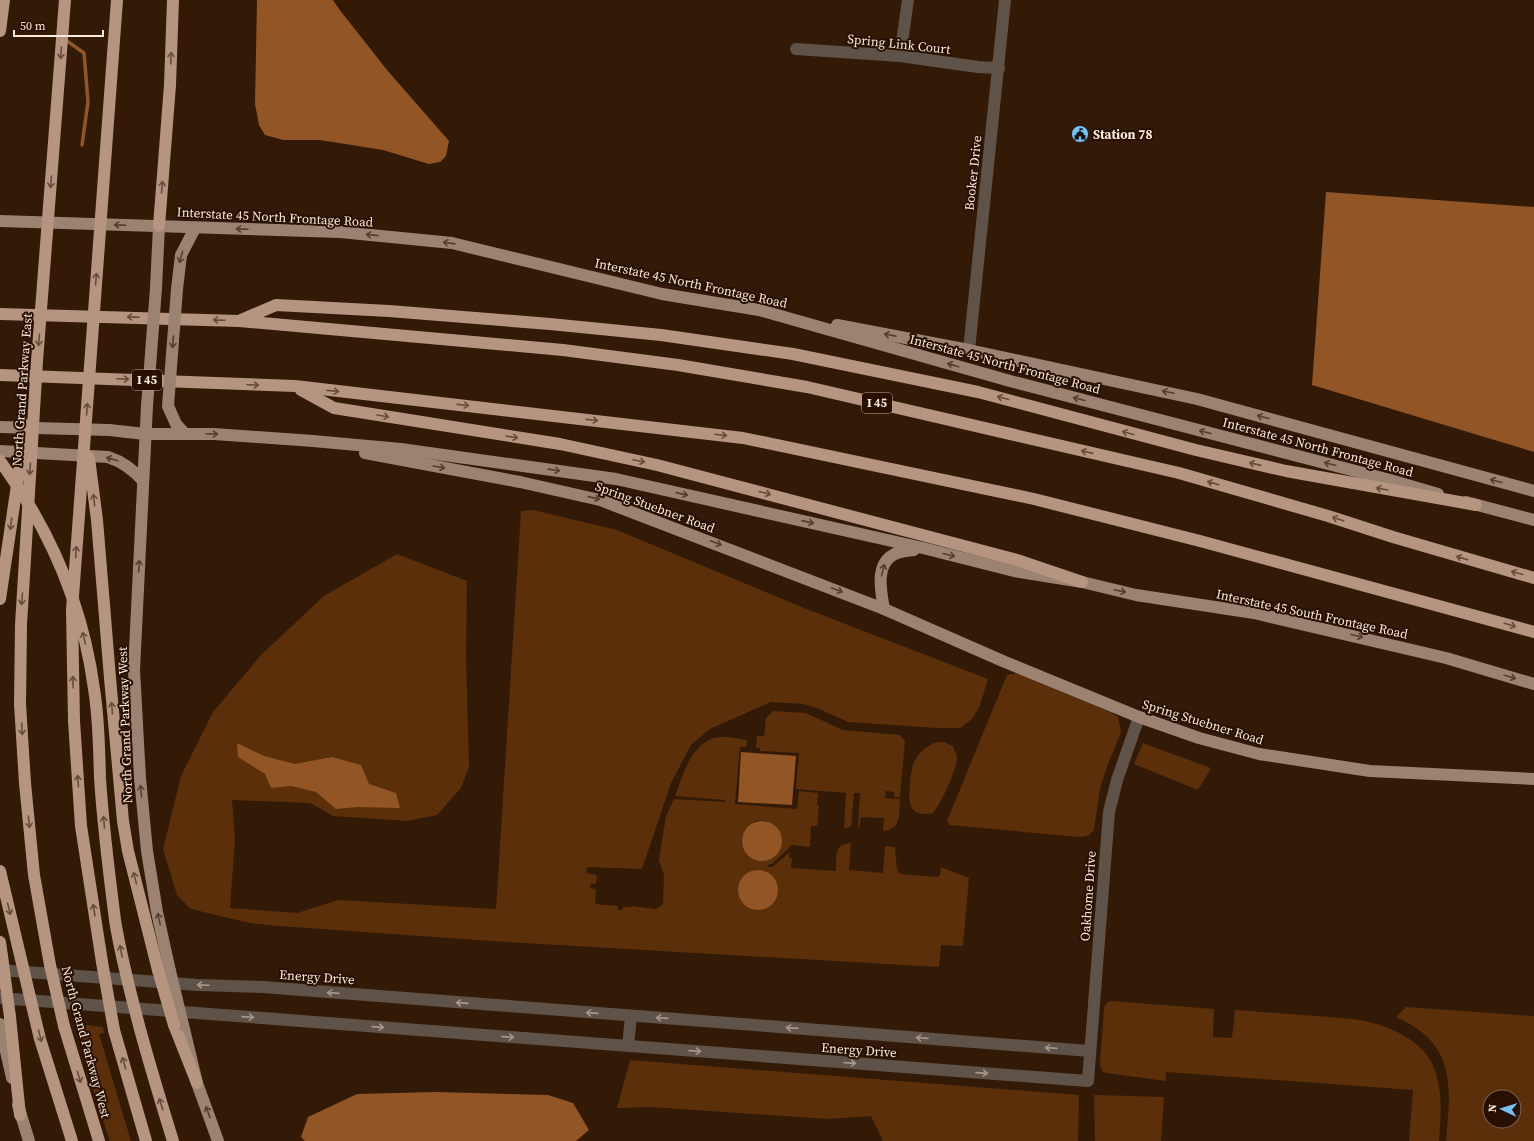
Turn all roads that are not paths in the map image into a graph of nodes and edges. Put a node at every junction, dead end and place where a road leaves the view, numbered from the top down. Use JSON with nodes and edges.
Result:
{"nodes":[{"id":1,"x":4,"y":0,"type":"edge"},
{"id":2,"x":65,"y":0,"type":"edge"},
{"id":3,"x":117,"y":0,"type":"edge"},
{"id":4,"x":173,"y":0,"type":"edge"},
{"id":5,"x":908,"y":0,"type":"edge"},
{"id":6,"x":1005,"y":0,"type":"edge"},
{"id":7,"x":0,"y":31,"type":"edge"},
{"id":8,"x":796,"y":49,"type":"dead end"},
{"id":9,"x":900,"y":56,"type":"junction"},
{"id":10,"x":999,"y":68,"type":"junction"},
{"id":11,"x":0,"y":221,"type":"edge"},
{"id":12,"x":159,"y":226,"type":"junction"},
{"id":13,"x":195,"y":228,"type":"junction"},
{"id":14,"x":759,"y":310,"type":"junction"},
{"id":15,"x":0,"y":314,"type":"edge"},
{"id":16,"x":239,"y":321,"type":"junction"},
{"id":17,"x":969,"y":350,"type":"junction"},
{"id":18,"x":37,"y":361,"type":"junction"},
{"id":19,"x":0,"y":374,"type":"edge"},
{"id":20,"x":295,"y":386,"type":"junction"},
{"id":21,"x":0,"y":426,"type":"edge"},
{"id":22,"x":85,"y":432,"type":"junction"},
{"id":23,"x":145,"y":434,"type":"junction"},
{"id":24,"x":185,"y":434,"type":"junction"},
{"id":25,"x":313,"y":441,"type":"junction"},
{"id":26,"x":0,"y":451,"type":"edge"},
{"id":27,"x":0,"y":461,"type":"edge"},
{"id":28,"x":143,"y":481,"type":"junction"},
{"id":29,"x":1534,"y":491,"type":"edge"},
{"id":30,"x":1476,"y":505,"type":"junction"},
{"id":31,"x":1530,"y":519,"type":"edge"},
{"id":32,"x":923,"y":548,"type":"junction"},
{"id":33,"x":1534,"y":578,"type":"edge"},
{"id":34,"x":1082,"y":582,"type":"junction"},
{"id":35,"x":0,"y":600,"type":"edge"},
{"id":36,"x":884,"y":608,"type":"junction"},
{"id":37,"x":1534,"y":632,"type":"edge"},
{"id":38,"x":1534,"y":684,"type":"edge"},
{"id":39,"x":1139,"y":717,"type":"junction"},
{"id":40,"x":1534,"y":779,"type":"edge"},
{"id":41,"x":25,"y":783,"type":"joint"},
{"id":42,"x":0,"y":871,"type":"edge"},
{"id":43,"x":0,"y":942,"type":"edge"},
{"id":44,"x":0,"y":970,"type":"edge"},
{"id":45,"x":164,"y":971,"type":"junction"},
{"id":46,"x":0,"y":998,"type":"edge"},
{"id":47,"x":631,"y":1016,"type":"junction"},
{"id":48,"x":0,"y":1024,"type":"edge"},
{"id":49,"x":628,"y":1046,"type":"junction"},
{"id":50,"x":1090,"y":1052,"type":"junction"},
{"id":51,"x":1088,"y":1081,"type":"joint"},
{"id":52,"x":197,"y":1083,"type":"joint"},
{"id":53,"x":20,"y":1114,"type":"junction"},
{"id":54,"x":29,"y":1141,"type":"edge"},
{"id":55,"x":72,"y":1141,"type":"edge"},
{"id":56,"x":99,"y":1141,"type":"edge"},
{"id":57,"x":146,"y":1141,"type":"edge"},
{"id":58,"x":173,"y":1141,"type":"edge"},
{"id":59,"x":218,"y":1141,"type":"edge"}],
"edges":[{"from":1,"to":7,"type":"highway"},
{"from":2,"to":18,"type":"highway","name":"North Grand Parkway East","one_way":true,"bridge":true},
{"from":22,"to":3,"type":"highway","one_way":true,"bridge":true},
{"from":12,"to":4,"type":"highway","one_way":true},
{"from":5,"to":9,"type":"street"},
{"from":6,"to":10,"type":"street","name":"Booker Drive"},
{"from":8,"to":9,"type":"street","name":"Spring Link Court"},
{"from":9,"to":10,"type":"street","name":"Spring Link Court"},
{"from":10,"to":17,"type":"street","name":"Booker Drive"},
{"from":12,"to":11,"type":"main road","name":"Interstate 45 North Frontage Road","one_way":true},
{"from":12,"to":13,"type":"main road","name":"Interstate 45 North Frontage Road"},
{"from":12,"to":23,"type":"main road","name":"North Grand Parkway West","bridge":true},
{"from":14,"to":13,"type":"main road","name":"Interstate 45 North Frontage Road","one_way":true},
{"from":13,"to":24,"type":"main road","one_way":true,"bridge":true},
{"from":17,"to":14,"type":"main road","one_way":true},
{"from":30,"to":14,"type":"main road","name":"Interstate 45 North Frontage Road","one_way":true},
{"from":16,"to":15,"type":"highway","number":"I 45","one_way":true},
{"from":30,"to":16,"type":"highway","one_way":true},
{"from":33,"to":16,"type":"highway","number":"I 45","one_way":true},
{"from":29,"to":17,"type":"main road","one_way":true},
{"from":18,"to":35,"type":"highway","one_way":true,"bridge":true},
{"from":18,"to":41,"type":"highway","name":"North Grand Parkway East","one_way":true,"bridge":true},
{"from":19,"to":20,"type":"highway","number":"I 45","one_way":true},
{"from":20,"to":34,"type":"highway","one_way":true},
{"from":20,"to":37,"type":"highway","number":"I 45","one_way":true},
{"from":21,"to":23,"type":"main road"},
{"from":45,"to":22,"type":"highway","one_way":true,"bridge":true},
{"from":57,"to":22,"type":"highway","one_way":true,"bridge":true},
{"from":23,"to":24,"type":"main road"},
{"from":23,"to":28,"type":"main road","name":"North Grand Parkway West"},
{"from":24,"to":25,"type":"main road","one_way":true},
{"from":25,"to":32,"type":"main road","one_way":true},
{"from":25,"to":36,"type":"main road","name":"Spring Stuebner Road","one_way":true},
{"from":28,"to":26,"type":"main road","one_way":true},
{"from":58,"to":27,"type":"highway","one_way":true,"bridge":true},
{"from":45,"to":28,"type":"main road","name":"North Grand Parkway West","one_way":true},
{"from":30,"to":31,"type":"main road"},
{"from":32,"to":34,"type":"main road","one_way":true},
{"from":36,"to":32,"type":"main road","one_way":true},
{"from":34,"to":38,"type":"main road","name":"Interstate 45 South Frontage Road","one_way":true},
{"from":36,"to":39,"type":"main road","name":"Spring Stuebner Road"},
{"from":39,"to":40,"type":"main road","name":"Spring Stuebner Road"},
{"from":39,"to":50,"type":"street","name":"Oakhome Drive"},
{"from":41,"to":56,"type":"highway","name":"North Grand Parkway West","one_way":true,"bridge":true},
{"from":42,"to":55,"type":"highway","one_way":true,"bridge":true},
{"from":43,"to":53,"type":"highway","bridge":true},
{"from":47,"to":44,"type":"street","name":"Energy Drive","one_way":true},
{"from":45,"to":52,"type":"highway","bridge":true},
{"from":46,"to":49,"type":"street","name":"Energy Drive","one_way":true},
{"from":47,"to":49,"type":"street"},
{"from":50,"to":47,"type":"street","name":"Energy Drive","one_way":true},
{"from":48,"to":53,"type":"main road"},
{"from":49,"to":51,"type":"street","name":"Energy Drive","one_way":true},
{"from":50,"to":51,"type":"street","name":"Oakhome Drive"},
{"from":59,"to":52,"type":"main road","one_way":true},
{"from":53,"to":54,"type":"main road"}]}
